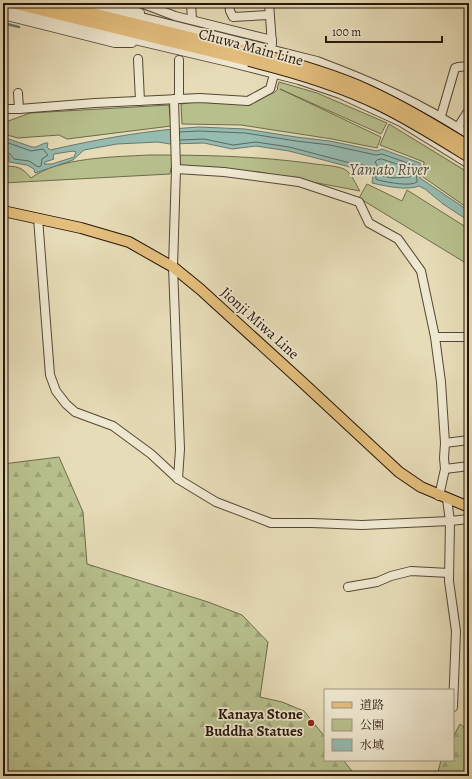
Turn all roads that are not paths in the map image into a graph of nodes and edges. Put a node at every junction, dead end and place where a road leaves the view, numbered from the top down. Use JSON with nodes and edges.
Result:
{"nodes":[{"id":1,"x":11,"y":3,"type":"edge"},
{"id":2,"x":51,"y":3,"type":"edge"},
{"id":3,"x":85,"y":3,"type":"edge"},
{"id":4,"x":113,"y":3,"type":"edge"},
{"id":5,"x":146,"y":3,"type":"edge"},
{"id":6,"x":191,"y":3,"type":"edge"},
{"id":7,"x":229,"y":3,"type":"edge"},
{"id":8,"x":269,"y":3,"type":"edge"},
{"id":9,"x":3,"y":9,"type":"edge"},
{"id":10,"x":3,"y":15,"type":"edge"},
{"id":11,"x":269,"y":15,"type":"junction"},
{"id":12,"x":192,"y":20,"type":"junction"},
{"id":13,"x":156,"y":21,"type":"junction"},
{"id":14,"x":272,"y":40,"type":"junction"},
{"id":15,"x":147,"y":43,"type":"junction"},
{"id":16,"x":272,"y":49,"type":"junction"},
{"id":17,"x":250,"y":57,"type":"junction"},
{"id":18,"x":138,"y":59,"type":"dead end"},
{"id":19,"x":179,"y":60,"type":"dead end"},
{"id":20,"x":469,"y":66,"type":"edge"},
{"id":21,"x":274,"y":74,"type":"junction"},
{"id":22,"x":18,"y":93,"type":"dead end"},
{"id":23,"x":177,"y":99,"type":"junction"},
{"id":24,"x":140,"y":101,"type":"junction"},
{"id":25,"x":3,"y":109,"type":"edge"},
{"id":26,"x":19,"y":109,"type":"junction"},
{"id":27,"x":469,"y":110,"type":"edge"},
{"id":28,"x":441,"y":116,"type":"junction"},
{"id":29,"x":458,"y":127,"type":"junction"},
{"id":30,"x":469,"y":135,"type":"edge"},
{"id":31,"x":469,"y":146,"type":"edge"},
{"id":32,"x":469,"y":157,"type":"edge"},
{"id":33,"x":469,"y":164,"type":"edge"},
{"id":34,"x":176,"y":169,"type":"junction"},
{"id":35,"x":3,"y":211,"type":"edge"},
{"id":36,"x":38,"y":218,"type":"junction"},
{"id":37,"x":173,"y":267,"type":"junction"},
{"id":38,"x":469,"y":337,"type":"edge"},
{"id":39,"x":435,"y":338,"type":"junction"},
{"id":40,"x":469,"y":440,"type":"edge"},
{"id":41,"x":445,"y":443,"type":"junction"},
{"id":42,"x":469,"y":466,"type":"edge"},
{"id":43,"x":445,"y":469,"type":"junction"},
{"id":44,"x":178,"y":479,"type":"junction"},
{"id":45,"x":443,"y":497,"type":"junction"},
{"id":46,"x":469,"y":507,"type":"edge"},
{"id":47,"x":469,"y":519,"type":"edge"},
{"id":48,"x":450,"y":521,"type":"junction"},
{"id":49,"x":449,"y":573,"type":"junction"},
{"id":50,"x":348,"y":587,"type":"dead end"},
{"id":51,"x":454,"y":689,"type":"edge"}],
"edges":[{"from":1,"to":17,"type":"main road","name":"Chuwa Main Line"},
{"from":2,"to":17,"type":"main road","name":"Chuwa Main Line"},
{"from":3,"to":13,"type":"street"},
{"from":4,"to":13,"type":"street"},
{"from":5,"to":12,"type":"street"},
{"from":6,"to":12,"type":"street"},
{"from":7,"to":11,"type":"street"},
{"from":8,"to":11,"type":"street"},
{"from":9,"to":15,"type":"street"},
{"from":10,"to":15,"type":"street"},
{"from":11,"to":14,"type":"street"},
{"from":12,"to":14,"type":"street"},
{"from":13,"to":16,"type":"street"},
{"from":14,"to":16,"type":"street"},
{"from":15,"to":21,"type":"street"},
{"from":16,"to":28,"type":"street"},
{"from":17,"to":31,"type":"main road","name":"Chuwa Main Line","bridge":true},
{"from":17,"to":32,"type":"main road","name":"Chuwa Main Line","bridge":true},
{"from":18,"to":24,"type":"street"},
{"from":19,"to":23,"type":"street"},
{"from":20,"to":28,"type":"street"},
{"from":21,"to":23,"type":"street"},
{"from":21,"to":33,"type":"street"},
{"from":22,"to":26,"type":"street"},
{"from":23,"to":24,"type":"street"},
{"from":23,"to":34,"type":"street"},
{"from":24,"to":26,"type":"street"},
{"from":25,"to":26,"type":"street"},
{"from":27,"to":29,"type":"street"},
{"from":28,"to":29,"type":"street"},
{"from":29,"to":30,"type":"street"},
{"from":34,"to":37,"type":"street"},
{"from":34,"to":39,"type":"street"},
{"from":35,"to":36,"type":"main road","name":"Jionji Miwa Line"},
{"from":36,"to":37,"type":"main road","name":"Jionji Miwa Line"},
{"from":36,"to":44,"type":"street"},
{"from":37,"to":44,"type":"street"},
{"from":37,"to":45,"type":"main road","name":"Jionji Miwa Line"},
{"from":38,"to":39,"type":"street"},
{"from":39,"to":41,"type":"street"},
{"from":40,"to":41,"type":"street"},
{"from":41,"to":43,"type":"street"},
{"from":42,"to":43,"type":"street"},
{"from":43,"to":45,"type":"street"},
{"from":44,"to":48,"type":"street"},
{"from":45,"to":46,"type":"main road","name":"Jionji Miwa Line"},
{"from":45,"to":48,"type":"street"},
{"from":47,"to":48,"type":"street"},
{"from":48,"to":49,"type":"street"},
{"from":49,"to":50,"type":"street"},
{"from":49,"to":51,"type":"street"}]}
